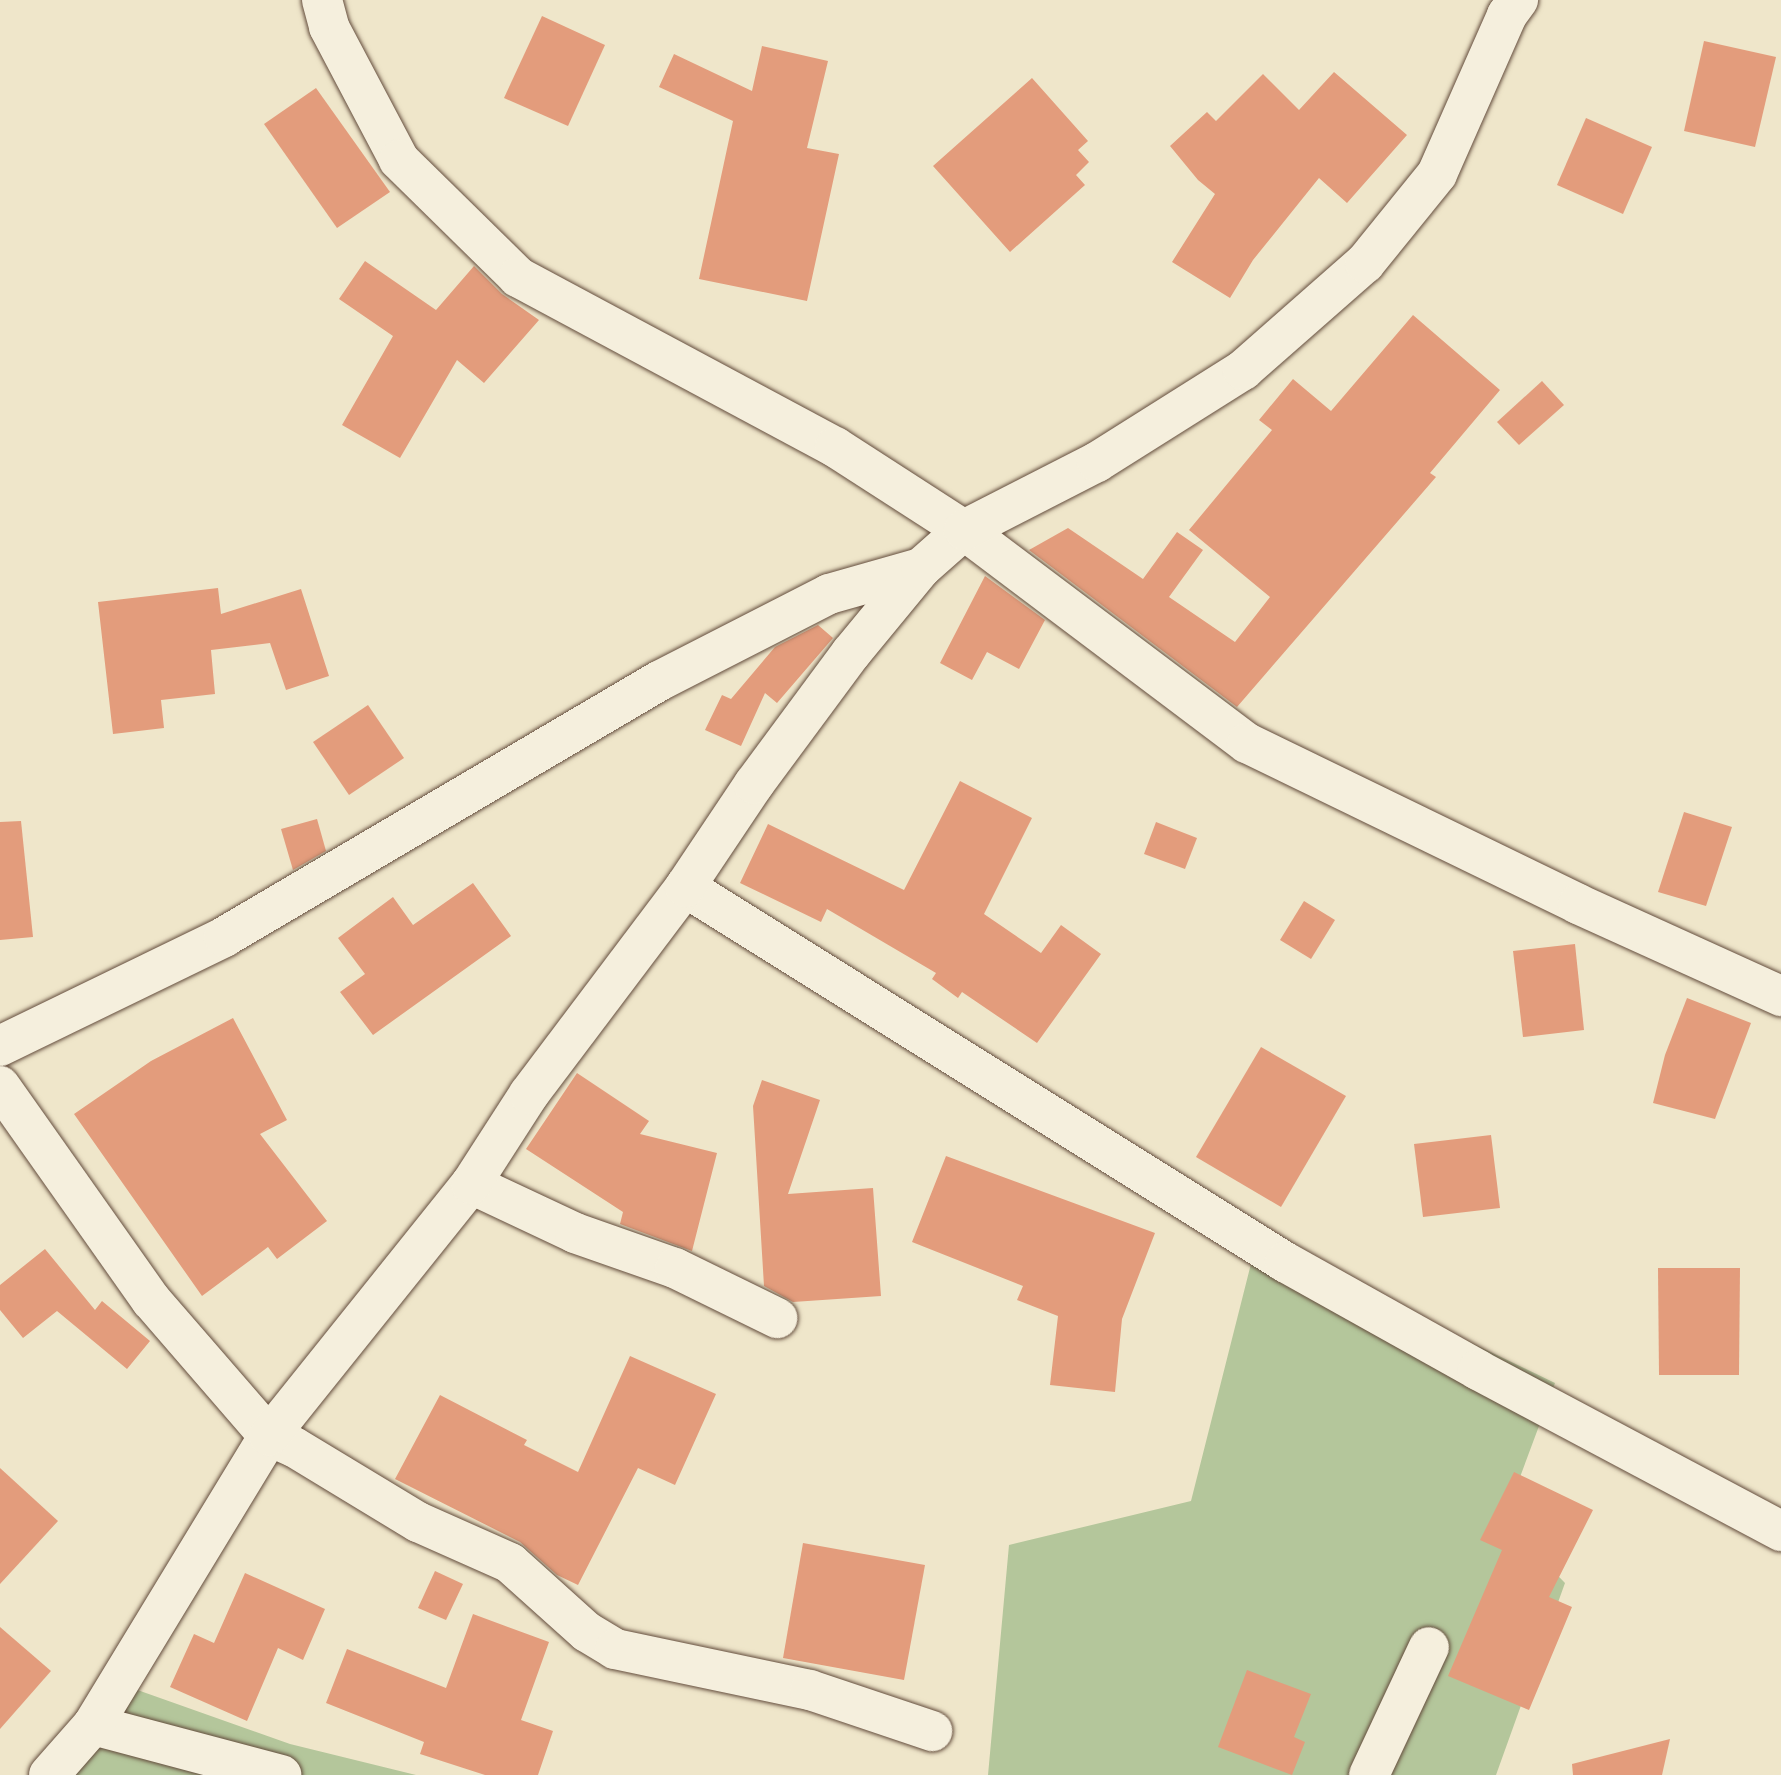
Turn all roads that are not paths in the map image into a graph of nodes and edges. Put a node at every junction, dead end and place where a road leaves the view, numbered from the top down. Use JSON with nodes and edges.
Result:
{"nodes":[{"id":1,"x":322,"y":0,"type":"edge"},
{"id":2,"x":1518,"y":0,"type":"edge"},
{"id":3,"x":964,"y":530,"type":"junction"},
{"id":4,"x":921,"y":568,"type":"junction"},
{"id":5,"x":685,"y":887,"type":"junction"},
{"id":6,"x":1781,"y":996,"type":"edge"},
{"id":7,"x":0,"y":1046,"type":"edge"},
{"id":8,"x":0,"y":1086,"type":"edge"},
{"id":9,"x":471,"y":1184,"type":"junction"},
{"id":10,"x":777,"y":1318,"type":"dead end"},
{"id":11,"x":269,"y":1436,"type":"junction"},
{"id":12,"x":1781,"y":1531,"type":"edge"},
{"id":13,"x":1429,"y":1647,"type":"dead end"},
{"id":14,"x":93,"y":1725,"type":"junction"},
{"id":15,"x":932,"y":1731,"type":"dead end"},
{"id":16,"x":49,"y":1775,"type":"edge"},
{"id":17,"x":281,"y":1775,"type":"edge"},
{"id":18,"x":1369,"y":1775,"type":"edge"}],
"edges":[{"from":1,"to":3,"type":"street"},
{"from":2,"to":3,"type":"street"},
{"from":3,"to":4,"type":"street"},
{"from":3,"to":6,"type":"street"},
{"from":4,"to":5,"type":"street"},
{"from":4,"to":7,"type":"street"},
{"from":5,"to":9,"type":"street"},
{"from":5,"to":12,"type":"street"},
{"from":8,"to":11,"type":"street"},
{"from":9,"to":10,"type":"street"},
{"from":9,"to":11,"type":"street"},
{"from":11,"to":14,"type":"street"},
{"from":11,"to":15,"type":"street"},
{"from":13,"to":18,"type":"street"},
{"from":14,"to":16,"type":"street"},
{"from":14,"to":17,"type":"street"}]}
